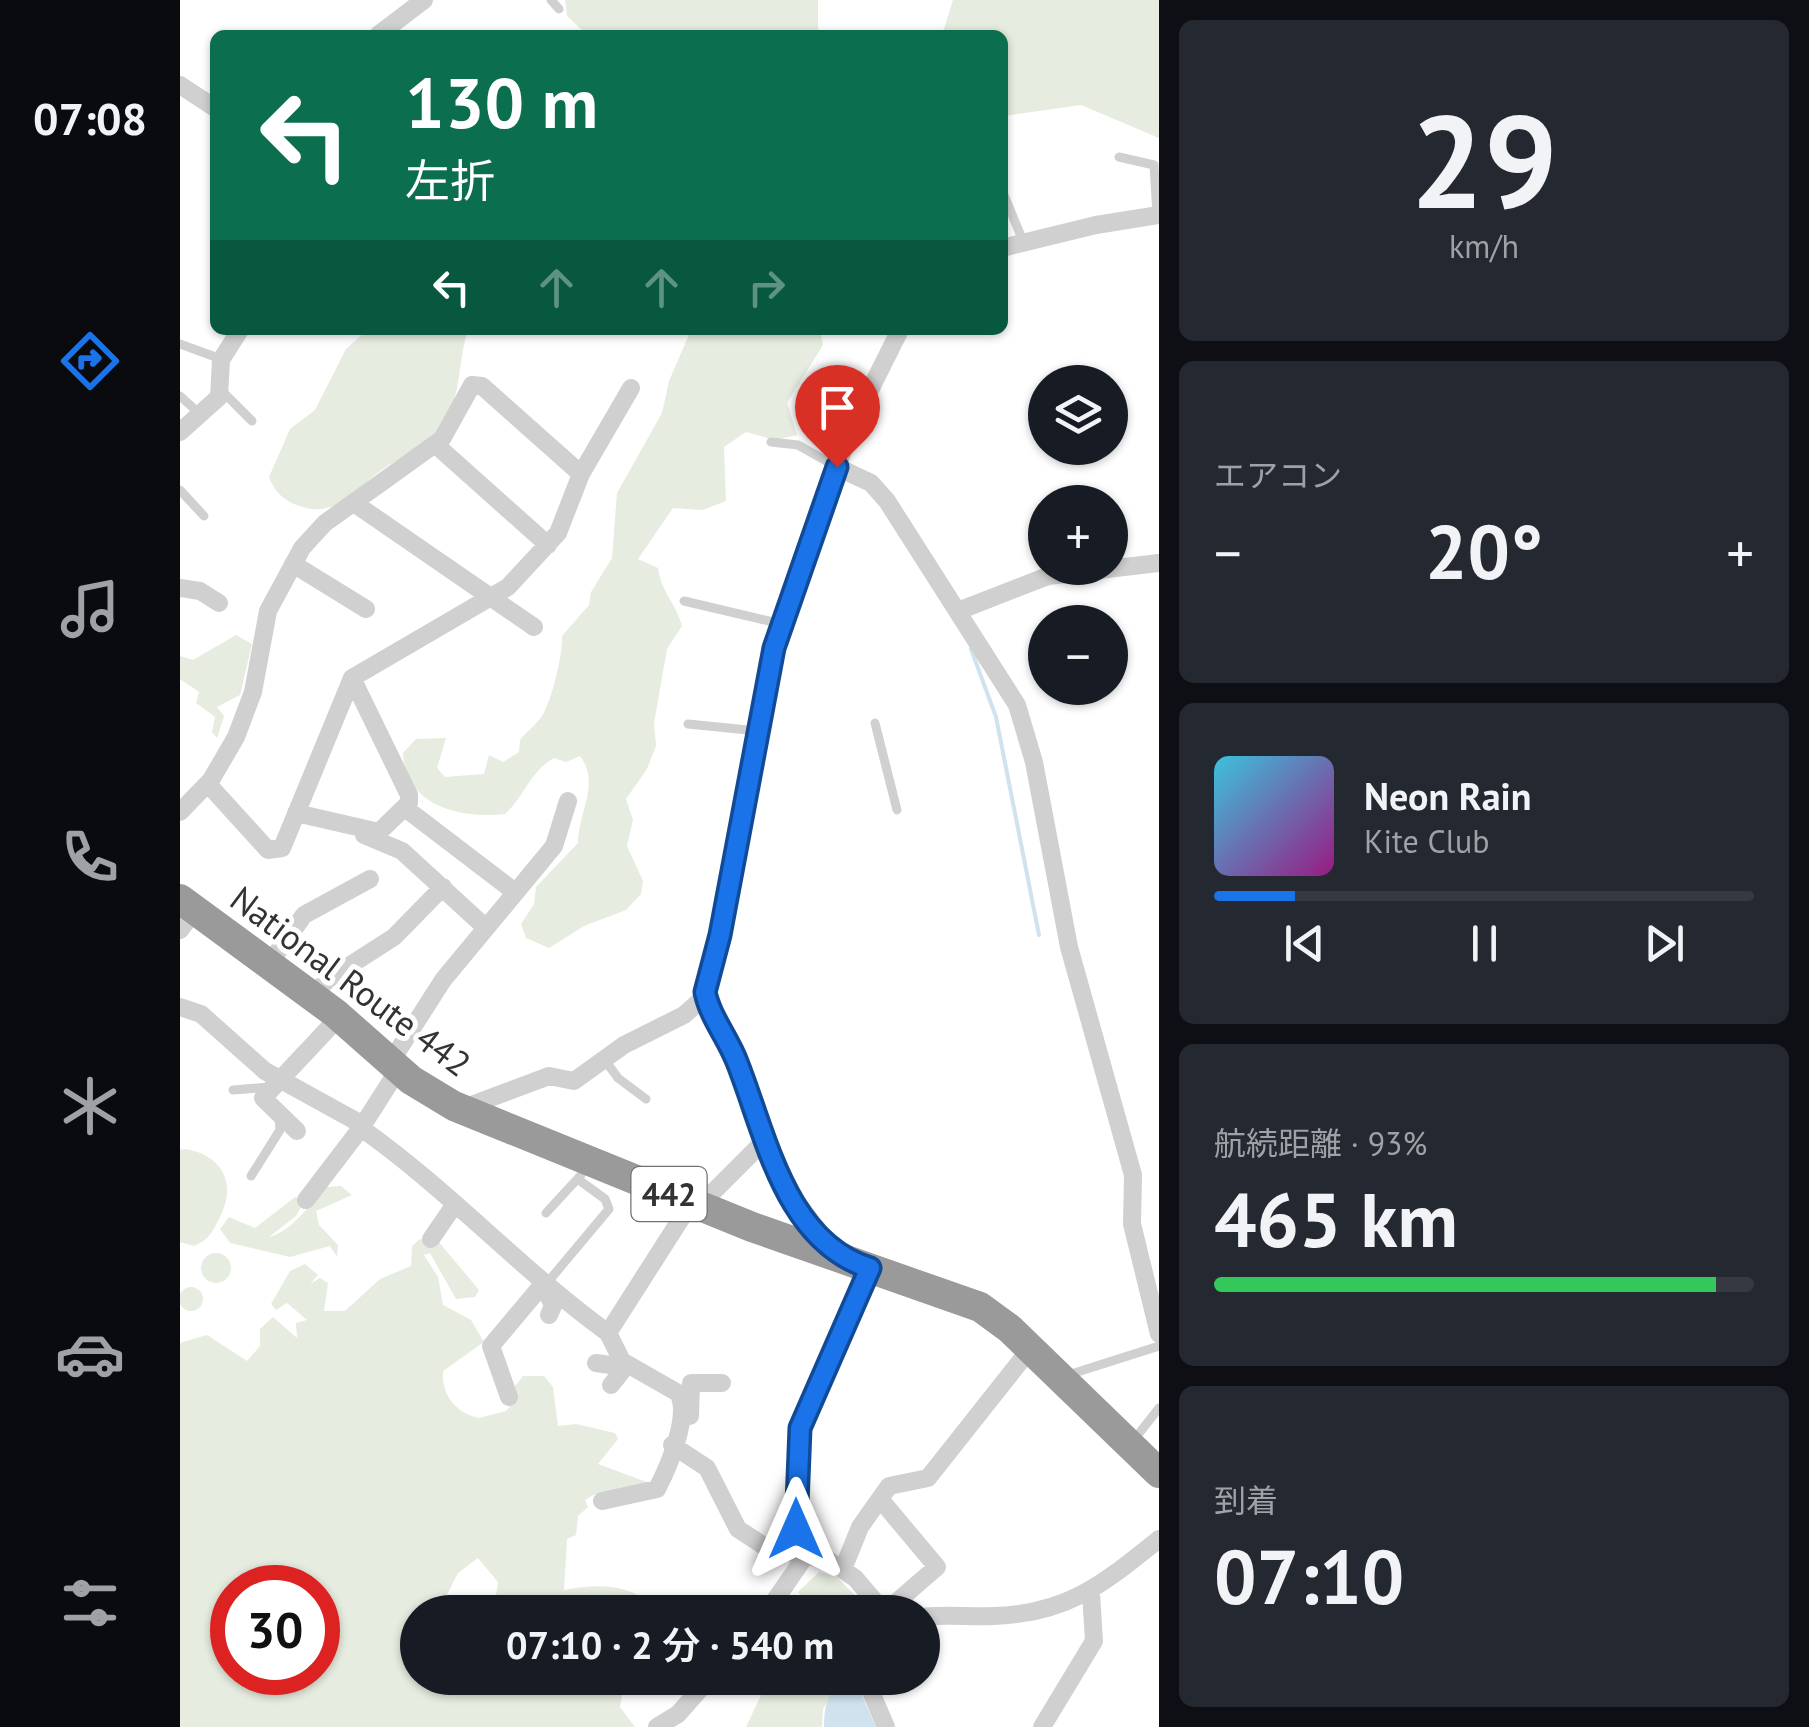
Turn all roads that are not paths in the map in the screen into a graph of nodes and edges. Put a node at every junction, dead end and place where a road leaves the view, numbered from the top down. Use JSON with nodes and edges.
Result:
{"nodes":[{"id":1,"x":424,"y":0,"type":"edge"},
{"id":2,"x":551,"y":0,"type":"edge"},
{"id":3,"x":560,"y":9,"type":"dead end"},
{"id":4,"x":387,"y":30,"type":"edge"},
{"id":5,"x":180,"y":85,"type":"edge"},
{"id":6,"x":210,"y":105,"type":"edge"},
{"id":7,"x":1119,"y":157,"type":"dead end"},
{"id":8,"x":1008,"y":204,"type":"edge"},
{"id":9,"x":1158,"y":215,"type":"edge"},
{"id":10,"x":1024,"y":242,"type":"junction"},
{"id":11,"x":1008,"y":246,"type":"edge"},
{"id":12,"x":237,"y":335,"type":"edge"},
{"id":13,"x":898,"y":335,"type":"edge"},
{"id":14,"x":180,"y":344,"type":"edge"},
{"id":15,"x":222,"y":359,"type":"junction"},
{"id":16,"x":631,"y":388,"type":"dead end"},
{"id":17,"x":220,"y":389,"type":"junction"},
{"id":18,"x":180,"y":396,"type":"edge"},
{"id":19,"x":825,"y":411,"type":"dead end"},
{"id":20,"x":201,"y":414,"type":"junction"},
{"id":21,"x":252,"y":422,"type":"dead end"},
{"id":22,"x":180,"y":432,"type":"edge"},
{"id":23,"x":848,"y":436,"type":"junction"},
{"id":24,"x":771,"y":442,"type":"dead end"},
{"id":25,"x":436,"y":445,"type":"junction"},
{"id":26,"x":837,"y":467,"type":"junction"},
{"id":27,"x":580,"y":474,"type":"junction"},
{"id":28,"x":180,"y":490,"type":"edge"},
{"id":29,"x":354,"y":502,"type":"junction"},
{"id":30,"x":204,"y":516,"type":"dead end"},
{"id":31,"x":548,"y":544,"type":"junction"},
{"id":32,"x":1159,"y":562,"type":"edge"},
{"id":33,"x":293,"y":564,"type":"junction"},
{"id":34,"x":180,"y":588,"type":"edge"},
{"id":35,"x":494,"y":598,"type":"junction"},
{"id":36,"x":684,"y":600,"type":"dead end"},
{"id":37,"x":219,"y":602,"type":"dead end"},
{"id":38,"x":366,"y":609,"type":"dead end"},
{"id":39,"x":958,"y":610,"type":"junction"},
{"id":40,"x":782,"y":624,"type":"junction"},
{"id":41,"x":534,"y":627,"type":"dead end"},
{"id":42,"x":352,"y":678,"type":"junction"},
{"id":43,"x":875,"y":723,"type":"dead end"},
{"id":44,"x":688,"y":724,"type":"dead end"},
{"id":45,"x":758,"y":731,"type":"junction"},
{"id":46,"x":208,"y":784,"type":"junction"},
{"id":47,"x":568,"y":801,"type":"dead end"},
{"id":48,"x":405,"y":808,"type":"junction"},
{"id":49,"x":897,"y":810,"type":"dead end"},
{"id":50,"x":180,"y":812,"type":"edge"},
{"id":51,"x":296,"y":813,"type":"junction"},
{"id":52,"x":357,"y":828,"type":"junction"},
{"id":53,"x":370,"y":880,"type":"dead end"},
{"id":54,"x":443,"y":887,"type":"junction"},
{"id":55,"x":515,"y":892,"type":"junction"},
{"id":56,"x":185,"y":913,"type":"edge"},
{"id":57,"x":485,"y":927,"type":"junction"},
{"id":58,"x":269,"y":964,"type":"junction"},
{"id":59,"x":705,"y":992,"type":"junction"},
{"id":60,"x":313,"y":996,"type":"junction"},
{"id":61,"x":180,"y":1007,"type":"edge"},
{"id":62,"x":339,"y":1017,"type":"junction"},
{"id":63,"x":604,"y":1059,"type":"junction"},
{"id":64,"x":394,"y":1067,"type":"junction"},
{"id":65,"x":276,"y":1083,"type":"junction"},
{"id":66,"x":233,"y":1090,"type":"dead end"},
{"id":67,"x":646,"y":1099,"type":"dead end"},
{"id":68,"x":461,"y":1109,"type":"junction"},
{"id":69,"x":275,"y":1112,"type":"junction"},
{"id":70,"x":362,"y":1127,"type":"junction"},
{"id":71,"x":297,"y":1131,"type":"dead end"},
{"id":72,"x":764,"y":1141,"type":"junction"},
{"id":73,"x":583,"y":1171,"type":"junction"},
{"id":74,"x":251,"y":1176,"type":"dead end"},
{"id":75,"x":306,"y":1200,"type":"dead end"},
{"id":76,"x":455,"y":1204,"type":"junction"},
{"id":77,"x":695,"y":1204,"type":"junction"},
{"id":78,"x":546,"y":1213,"type":"dead end"},
{"id":79,"x":431,"y":1239,"type":"dead end"},
{"id":80,"x":856,"y":1264,"type":"junction"},
{"id":81,"x":544,"y":1282,"type":"junction"},
{"id":82,"x":549,"y":1314,"type":"dead end"},
{"id":83,"x":608,"y":1334,"type":"junction"},
{"id":84,"x":1159,"y":1334,"type":"edge"},
{"id":85,"x":1159,"y":1346,"type":"edge"},
{"id":86,"x":1030,"y":1349,"type":"junction"},
{"id":87,"x":596,"y":1364,"type":"dead end"},
{"id":88,"x":626,"y":1366,"type":"junction"},
{"id":89,"x":1061,"y":1378,"type":"junction"},
{"id":90,"x":722,"y":1383,"type":"dead end"},
{"id":91,"x":611,"y":1386,"type":"dead end"},
{"id":92,"x":509,"y":1397,"type":"dead end"},
{"id":93,"x":1159,"y":1408,"type":"edge"},
{"id":94,"x":678,"y":1426,"type":"junction"},
{"id":95,"x":1131,"y":1444,"type":"junction"},
{"id":96,"x":672,"y":1445,"type":"junction"},
{"id":97,"x":1159,"y":1473,"type":"edge"},
{"id":98,"x":880,"y":1499,"type":"junction"},
{"id":99,"x":602,"y":1501,"type":"dead end"},
{"id":100,"x":1159,"y":1539,"type":"edge"},
{"id":101,"x":804,"y":1554,"type":"junction"},
{"id":102,"x":843,"y":1568,"type":"junction"},
{"id":103,"x":1092,"y":1592,"type":"junction"},
{"id":104,"x":778,"y":1595,"type":"edge"},
{"id":105,"x":869,"y":1595,"type":"edge"},
{"id":106,"x":905,"y":1595,"type":"edge"},
{"id":107,"x":940,"y":1617,"type":"edge"},
{"id":108,"x":695,"y":1695,"type":"edge"},
{"id":109,"x":872,"y":1695,"type":"edge"},
{"id":110,"x":657,"y":1727,"type":"edge"},
{"id":111,"x":886,"y":1727,"type":"edge"},
{"id":112,"x":1042,"y":1727,"type":"edge"}],
"edges":[{"from":1,"to":4,"type":"street"},
{"from":2,"to":3,"type":"lane"},
{"from":5,"to":6,"type":"street"},
{"from":7,"to":9,"type":"lane"},
{"from":8,"to":10,"type":"lane"},
{"from":9,"to":10,"type":"street"},
{"from":10,"to":11,"type":"street"},
{"from":12,"to":15,"type":"street"},
{"from":13,"to":23,"type":"street"},
{"from":14,"to":15,"type":"lane"},
{"from":15,"to":17,"type":"street"},
{"from":16,"to":27,"type":"street"},
{"from":17,"to":20,"type":"street"},
{"from":17,"to":21,"type":"lane"},
{"from":18,"to":20,"type":"lane"},
{"from":19,"to":23,"type":"lane"},
{"from":20,"to":22,"type":"street"},
{"from":23,"to":26,"type":"street"},
{"from":24,"to":26,"type":"lane"},
{"from":25,"to":27,"type":"street"},
{"from":25,"to":29,"type":"street"},
{"from":25,"to":31,"type":"street"},
{"from":26,"to":39,"type":"street"},
{"from":26,"to":40,"type":"street"},
{"from":27,"to":31,"type":"street"},
{"from":28,"to":30,"type":"lane"},
{"from":29,"to":33,"type":"street"},
{"from":29,"to":35,"type":"street"},
{"from":31,"to":35,"type":"street"},
{"from":32,"to":39,"type":"street"},
{"from":33,"to":38,"type":"street"},
{"from":33,"to":46,"type":"street"},
{"from":34,"to":37,"type":"street"},
{"from":35,"to":41,"type":"street"},
{"from":35,"to":42,"type":"street"},
{"from":36,"to":40,"type":"lane"},
{"from":39,"to":84,"type":"street"},
{"from":40,"to":45,"type":"street"},
{"from":42,"to":48,"type":"street"},
{"from":42,"to":51,"type":"street"},
{"from":43,"to":49,"type":"lane"},
{"from":44,"to":45,"type":"lane"},
{"from":45,"to":59,"type":"street"},
{"from":46,"to":50,"type":"street"},
{"from":46,"to":51,"type":"street"},
{"from":47,"to":55,"type":"street"},
{"from":48,"to":52,"type":"street"},
{"from":48,"to":55,"type":"street"},
{"from":51,"to":52,"type":"street"},
{"from":52,"to":54,"type":"street"},
{"from":53,"to":58,"type":"street"},
{"from":54,"to":57,"type":"street"},
{"from":54,"to":60,"type":"street"},
{"from":55,"to":57,"type":"street"},
{"from":56,"to":58,"type":"highway","name":"National Route 442","number":"442"},
{"from":57,"to":64,"type":"street"},
{"from":58,"to":60,"type":"highway","name":"National Route 442","number":"442"},
{"from":59,"to":63,"type":"street"},
{"from":59,"to":72,"type":"street"},
{"from":60,"to":62,"type":"highway","name":"National Route 442","number":"442"},
{"from":61,"to":65,"type":"street"},
{"from":62,"to":64,"type":"highway","name":"National Route 442","number":"442"},
{"from":62,"to":65,"type":"street"},
{"from":63,"to":67,"type":"lane"},
{"from":63,"to":68,"type":"street"},
{"from":64,"to":68,"type":"highway","name":"National Route 442","number":"442"},
{"from":64,"to":70,"type":"street"},
{"from":65,"to":66,"type":"lane"},
{"from":65,"to":69,"type":"street"},
{"from":65,"to":70,"type":"street"},
{"from":68,"to":73,"type":"highway","name":"National Route 442","number":"442"},
{"from":69,"to":71,"type":"street"},
{"from":69,"to":74,"type":"lane"},
{"from":70,"to":75,"type":"street"},
{"from":70,"to":76,"type":"street"},
{"from":72,"to":77,"type":"street"},
{"from":72,"to":80,"type":"street"},
{"from":73,"to":77,"type":"highway","name":"National Route 442","number":"442"},
{"from":73,"to":78,"type":"lane"},
{"from":73,"to":81,"type":"lane"},
{"from":76,"to":79,"type":"street"},
{"from":76,"to":81,"type":"street"},
{"from":77,"to":80,"type":"highway","name":"National Route 442","number":"442"},
{"from":77,"to":83,"type":"street"},
{"from":80,"to":86,"type":"highway","name":"National Route 442","number":"442"},
{"from":80,"to":101,"type":"street"},
{"from":81,"to":82,"type":"street"},
{"from":81,"to":83,"type":"street"},
{"from":81,"to":92,"type":"street"},
{"from":83,"to":88,"type":"street"},
{"from":85,"to":89,"type":"lane"},
{"from":86,"to":89,"type":"highway","name":"National Route 442","number":"442"},
{"from":86,"to":98,"type":"street"},
{"from":87,"to":88,"type":"street"},
{"from":88,"to":91,"type":"street"},
{"from":88,"to":94,"type":"street"},
{"from":89,"to":95,"type":"highway","name":"National Route 442","number":"442"},
{"from":90,"to":94,"type":"street"},
{"from":93,"to":95,"type":"lane"},
{"from":94,"to":96,"type":"street"},
{"from":95,"to":97,"type":"highway","name":"National Route 442","number":"442"},
{"from":96,"to":99,"type":"street"},
{"from":96,"to":101,"type":"street"},
{"from":98,"to":102,"type":"street"},
{"from":98,"to":106,"type":"street"},
{"from":100,"to":103,"type":"street"},
{"from":101,"to":102,"type":"street"},
{"from":101,"to":104,"type":"street"},
{"from":102,"to":105,"type":"street"},
{"from":103,"to":107,"type":"street"},
{"from":103,"to":112,"type":"street"},
{"from":108,"to":110,"type":"street"},
{"from":109,"to":111,"type":"street"}]}
